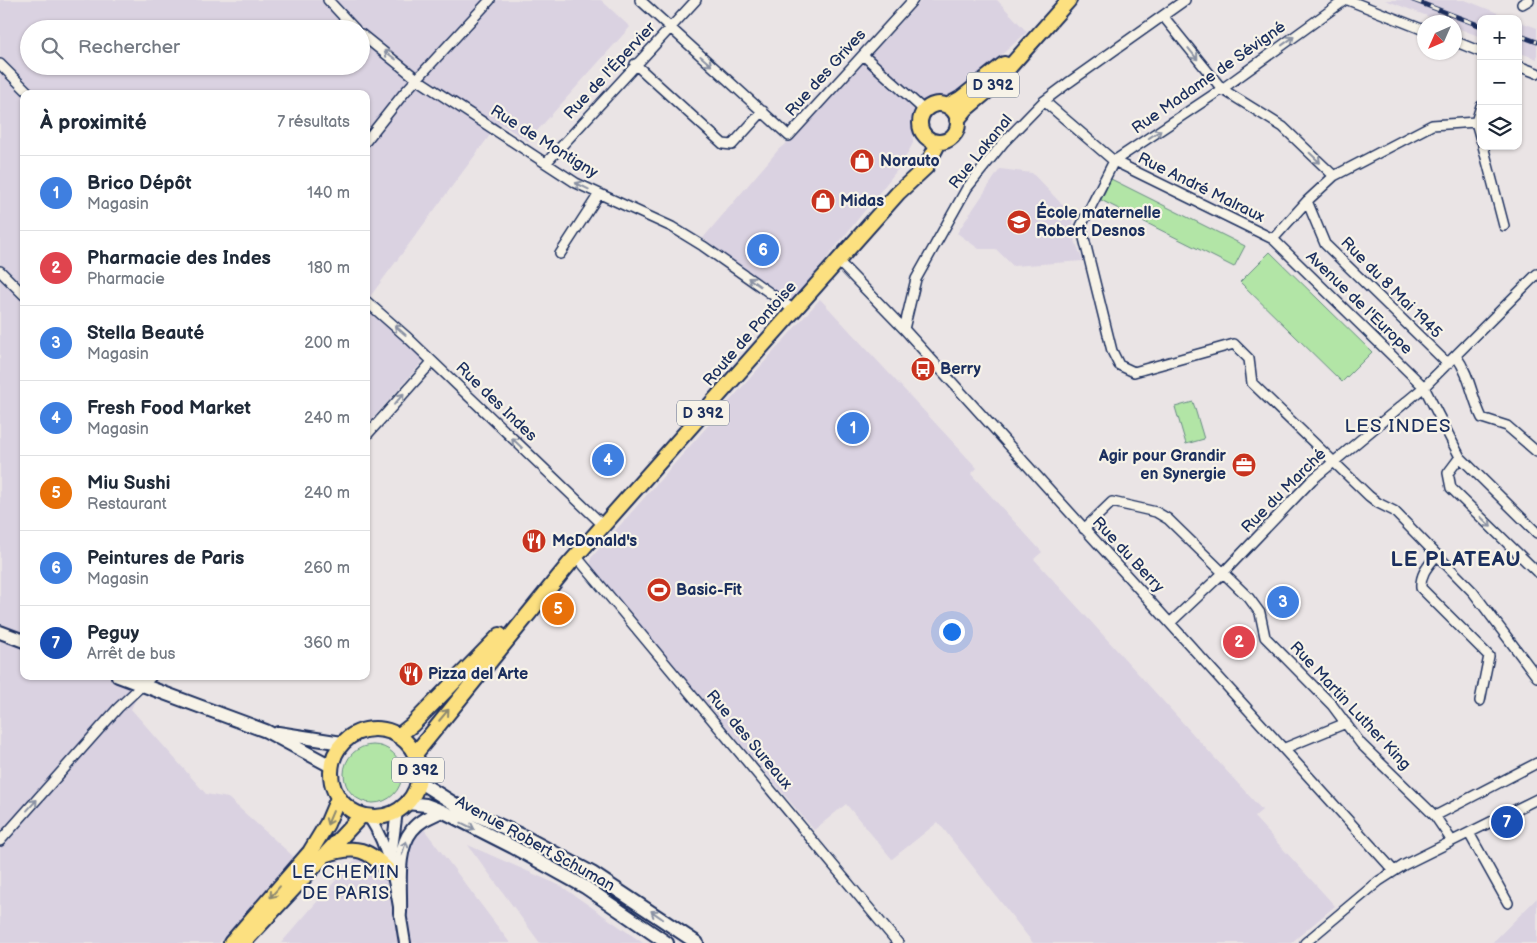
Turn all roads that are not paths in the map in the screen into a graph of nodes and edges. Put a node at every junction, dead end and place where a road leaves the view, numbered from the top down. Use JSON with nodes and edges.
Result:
{"nodes":[{"id":1,"x":328,"y":0,"type":"edge"},
{"id":2,"x":490,"y":0,"type":"edge"},
{"id":3,"x":640,"y":0,"type":"edge"},
{"id":4,"x":696,"y":0,"type":"edge"},
{"id":5,"x":912,"y":0,"type":"edge"},
{"id":6,"x":1069,"y":0,"type":"edge"},
{"id":7,"x":1185,"y":0,"type":"edge"},
{"id":8,"x":1347,"y":0,"type":"edge"},
{"id":9,"x":1163,"y":16,"type":"junction"},
{"id":10,"x":347,"y":20,"type":"edge"},
{"id":11,"x":1417,"y":27,"type":"edge"},
{"id":12,"x":670,"y":29,"type":"junction"},
{"id":13,"x":370,"y":41,"type":"edge"},
{"id":14,"x":1462,"y":44,"type":"edge"},
{"id":15,"x":1027,"y":47,"type":"junction"},
{"id":16,"x":1477,"y":50,"type":"edge"},
{"id":17,"x":863,"y":55,"type":"junction"},
{"id":18,"x":0,"y":64,"type":"edge"},
{"id":19,"x":635,"y":64,"type":"junction"},
{"id":20,"x":1522,"y":67,"type":"edge"},
{"id":21,"x":1537,"y":73,"type":"edge"},
{"id":22,"x":418,"y":79,"type":"junction"},
{"id":23,"x":1222,"y":89,"type":"junction"},
{"id":24,"x":26,"y":90,"type":"edge"},
{"id":25,"x":1044,"y":101,"type":"junction"},
{"id":26,"x":947,"y":106,"type":"junction"},
{"id":27,"x":763,"y":111,"type":"junction"},
{"id":28,"x":925,"y":111,"type":"junction"},
{"id":29,"x":1477,"y":119,"type":"edge"},
{"id":30,"x":957,"y":120,"type":"junction"},
{"id":31,"x":1476,"y":122,"type":"junction"},
{"id":32,"x":1477,"y":126,"type":"edge"},
{"id":33,"x":370,"y":136,"type":"edge"},
{"id":34,"x":932,"y":140,"type":"junction"},
{"id":35,"x":1483,"y":150,"type":"edge"},
{"id":36,"x":1114,"y":161,"type":"junction"},
{"id":37,"x":546,"y":164,"type":"junction"},
{"id":38,"x":1334,"y":176,"type":"junction"},
{"id":39,"x":599,"y":194,"type":"junction"},
{"id":40,"x":1307,"y":201,"type":"junction"},
{"id":41,"x":1504,"y":226,"type":"dead end"},
{"id":42,"x":1273,"y":239,"type":"junction"},
{"id":43,"x":560,"y":254,"type":"dead end"},
{"id":44,"x":838,"y":261,"type":"junction"},
{"id":45,"x":0,"y":271,"type":"edge"},
{"id":46,"x":1537,"y":274,"type":"edge"},
{"id":47,"x":20,"y":291,"type":"edge"},
{"id":48,"x":370,"y":305,"type":"edge"},
{"id":49,"x":794,"y":310,"type":"junction"},
{"id":50,"x":904,"y":329,"type":"junction"},
{"id":51,"x":1456,"y":356,"type":"junction"},
{"id":52,"x":432,"y":362,"type":"junction"},
{"id":53,"x":1448,"y":364,"type":"junction"},
{"id":54,"x":1424,"y":387,"type":"junction"},
{"id":55,"x":370,"y":432,"type":"edge"},
{"id":56,"x":1537,"y":452,"type":"edge"},
{"id":57,"x":1460,"y":457,"type":"junction"},
{"id":58,"x":1334,"y":462,"type":"junction"},
{"id":59,"x":604,"y":526,"type":"junction"},
{"id":60,"x":1084,"y":529,"type":"junction"},
{"id":61,"x":1537,"y":533,"type":"edge"},
{"id":62,"x":1436,"y":556,"type":"junction"},
{"id":63,"x":572,"y":560,"type":"junction"},
{"id":64,"x":1537,"y":572,"type":"edge"},
{"id":65,"x":1223,"y":573,"type":"junction"},
{"id":66,"x":1171,"y":622,"type":"junction"},
{"id":67,"x":0,"y":632,"type":"edge"},
{"id":68,"x":20,"y":637,"type":"edge"},
{"id":69,"x":1537,"y":677,"type":"edge"},
{"id":70,"x":129,"y":680,"type":"edge"},
{"id":71,"x":148,"y":680,"type":"edge"},
{"id":72,"x":142,"y":685,"type":"junction"},
{"id":73,"x":1480,"y":701,"type":"dead end"},
{"id":74,"x":1346,"y":723,"type":"junction"},
{"id":75,"x":266,"y":731,"type":"junction"},
{"id":76,"x":398,"y":736,"type":"junction"},
{"id":77,"x":342,"y":743,"type":"junction"},
{"id":78,"x":1285,"y":748,"type":"junction"},
{"id":79,"x":414,"y":754,"type":"junction"},
{"id":80,"x":1537,"y":762,"type":"edge"},
{"id":81,"x":331,"y":766,"type":"junction"},
{"id":82,"x":418,"y":781,"type":"junction"},
{"id":83,"x":338,"y":798,"type":"junction"},
{"id":84,"x":1537,"y":799,"type":"edge"},
{"id":85,"x":402,"y":807,"type":"junction"},
{"id":86,"x":442,"y":811,"type":"junction"},
{"id":87,"x":365,"y":816,"type":"junction"},
{"id":88,"x":1435,"y":816,"type":"junction"},
{"id":89,"x":1469,"y":833,"type":"junction"},
{"id":90,"x":0,"y":841,"type":"edge"},
{"id":91,"x":1452,"y":841,"type":"junction"},
{"id":92,"x":324,"y":856,"type":"junction"},
{"id":93,"x":390,"y":869,"type":"junction"},
{"id":94,"x":1394,"y":871,"type":"junction"},
{"id":95,"x":1508,"y":903,"type":"dead end"},
{"id":96,"x":400,"y":913,"type":"junction"},
{"id":97,"x":231,"y":943,"type":"edge"},
{"id":98,"x":243,"y":943,"type":"edge"},
{"id":99,"x":405,"y":943,"type":"edge"},
{"id":100,"x":667,"y":943,"type":"edge"},
{"id":101,"x":697,"y":943,"type":"edge"},
{"id":102,"x":898,"y":943,"type":"edge"},
{"id":103,"x":1305,"y":943,"type":"edge"}],
"edges":[{"from":1,"to":10,"type":"street"},
{"from":2,"to":22,"type":"street"},
{"from":3,"to":12,"type":"street","name":"Rue des Grives"},
{"from":4,"to":12,"type":"street","name":"Rue de l'Épervier"},
{"from":5,"to":17,"type":"street","name":"Rue des Grives"},
{"from":6,"to":15,"type":"main road","number":"D 392"},
{"from":7,"to":9,"type":"street","name":"Rue Lakanal"},
{"from":8,"to":11,"type":"street"},
{"from":23,"to":8,"type":"street","name":"Rue Madame de Sévigné","one_way":true},
{"from":9,"to":23,"type":"street","one_way":true},
{"from":9,"to":25,"type":"street","name":"Rue Lakanal"},
{"from":12,"to":19,"type":"street","name":"Rue de l'Épervier"},
{"from":12,"to":27,"type":"street","name":"Rue des Grives","one_way":true},
{"from":22,"to":13,"type":"street","name":"Rue de Montigny","one_way":true},
{"from":14,"to":16,"type":"street"},
{"from":15,"to":26,"type":"main road","number":"D 392"},
{"from":15,"to":30,"type":"main road","number":"D 392"},
{"from":17,"to":27,"type":"street","name":"Rue des Grives"},
{"from":17,"to":28,"type":"street"},
{"from":18,"to":24,"type":"street"},
{"from":19,"to":27,"type":"street"},
{"from":19,"to":37,"type":"street","name":"Rue de l'Épervier"},
{"from":20,"to":21,"type":"street"},
{"from":22,"to":33,"type":"street"},
{"from":22,"to":37,"type":"street","name":"Rue de Montigny"},
{"from":36,"to":23,"type":"street","name":"Rue Madame de Sévigné","one_way":true},
{"from":23,"to":38,"type":"street","one_way":true},
{"from":25,"to":36,"type":"street","name":"Rue André Malraux"},
{"from":25,"to":50,"type":"street","name":"Rue Lakanal"},
{"from":26,"to":28,"type":"main road"},
{"from":26,"to":30,"type":"main road"},
{"from":28,"to":34,"type":"main road"},
{"from":29,"to":31,"type":"street"},
{"from":30,"to":34,"type":"main road"},
{"from":31,"to":32,"type":"street"},
{"from":31,"to":38,"type":"street","name":"Rue André Malraux"},
{"from":34,"to":44,"type":"main road","name":"Route de Pontoise","number":"D 392"},
{"from":35,"to":41,"type":"street"},
{"from":36,"to":42,"type":"street","name":"Rue André Malraux"},
{"from":36,"to":58,"type":"street"},
{"from":39,"to":37,"type":"street","name":"Rue de Montigny","one_way":true},
{"from":38,"to":40,"type":"street","name":"Rue André Malraux"},
{"from":39,"to":43,"type":"street"},
{"from":49,"to":39,"type":"street","name":"Rue de Montigny","one_way":true},
{"from":40,"to":42,"type":"street","name":"Rue André Malraux"},
{"from":40,"to":53,"type":"street","name":"Rue du 8 Mai 1945"},
{"from":42,"to":54,"type":"street","name":"Avenue de l'Europe"},
{"from":44,"to":49,"type":"main road","name":"Route de Pontoise","number":"D 392"},
{"from":44,"to":50,"type":"street","name":"Rue du Berry"},
{"from":45,"to":47,"type":"street"},
{"from":46,"to":51,"type":"street","name":"Rue du Marché"},
{"from":52,"to":48,"type":"street","name":"Rue des Indes","one_way":true},
{"from":49,"to":59,"type":"main road","name":"Route de Pontoise","number":"D 392"},
{"from":50,"to":60,"type":"street","name":"Rue du Berry"},
{"from":51,"to":53,"type":"street","name":"Rue du Marché"},
{"from":51,"to":56,"type":"street"},
{"from":55,"to":52,"type":"street","one_way":true},
{"from":59,"to":52,"type":"street","name":"Rue des Indes","one_way":true},
{"from":53,"to":54,"type":"street","name":"Rue du Marché"},
{"from":54,"to":57,"type":"street","name":"Avenue de l'Europe"},
{"from":54,"to":58,"type":"street","name":"Rue du Marché"},
{"from":57,"to":61,"type":"street"},
{"from":57,"to":64,"type":"street","one_way":true},
{"from":58,"to":62,"type":"street"},
{"from":58,"to":65,"type":"street","name":"Rue du Marché"},
{"from":59,"to":63,"type":"main road","name":"Route de Pontoise","number":"D 392"},
{"from":60,"to":65,"type":"street"},
{"from":60,"to":66,"type":"street","name":"Rue du Berry"},
{"from":62,"to":69,"type":"street"},
{"from":62,"to":73,"type":"street"},
{"from":63,"to":76,"type":"main road","name":"Route de Pontoise","number":"D 392"},
{"from":79,"to":63,"type":"main road","name":"Route de Pontoise","number":"D 392","one_way":true},
{"from":63,"to":102,"type":"street","name":"Rue des Sureaux"},
{"from":65,"to":66,"type":"street","name":"Rue du Marché"},
{"from":65,"to":74,"type":"street","name":"Rue Martin Luther King"},
{"from":66,"to":78,"type":"street","name":"Rue du Berry"},
{"from":67,"to":68,"type":"main road"},
{"from":70,"to":72,"type":"main road"},
{"from":71,"to":72,"type":"street"},
{"from":72,"to":75,"type":"main road"},
{"from":90,"to":72,"type":"street","one_way":true},
{"from":74,"to":78,"type":"street"},
{"from":74,"to":88,"type":"street","name":"Rue Martin Luther King"},
{"from":75,"to":77,"type":"main road"},
{"from":75,"to":81,"type":"main road"},
{"from":76,"to":77,"type":"main road","number":"D 392"},
{"from":76,"to":79,"type":"main road","number":"D 392"},
{"from":77,"to":81,"type":"main road"},
{"from":78,"to":94,"type":"street","name":"Rue du Berry"},
{"from":79,"to":82,"type":"main road","number":"D 392"},
{"from":80,"to":88,"type":"street"},
{"from":81,"to":83,"type":"main road"},
{"from":82,"to":85,"type":"main road","number":"D 392"},
{"from":101,"to":82,"type":"main road","one_way":true},
{"from":83,"to":87,"type":"main road"},
{"from":83,"to":97,"type":"main road","one_way":true},
{"from":84,"to":89,"type":"street"},
{"from":85,"to":86,"type":"main road","name":"Avenue Robert Schuman"},
{"from":85,"to":87,"type":"main road"},
{"from":85,"to":93,"type":"street"},
{"from":96,"to":86,"type":"main road","one_way":true},
{"from":86,"to":100,"type":"main road","name":"Avenue Robert Schuman","one_way":true},
{"from":87,"to":92,"type":"main road"},
{"from":87,"to":93,"type":"street"},
{"from":88,"to":91,"type":"street","name":"Rue Martin Luther King"},
{"from":89,"to":91,"type":"street"},
{"from":89,"to":95,"type":"street"},
{"from":91,"to":94,"type":"street"},
{"from":92,"to":93,"type":"main road"},
{"from":92,"to":98,"type":"main road"},
{"from":93,"to":96,"type":"street"},
{"from":94,"to":103,"type":"street"},
{"from":96,"to":99,"type":"street"}]}
